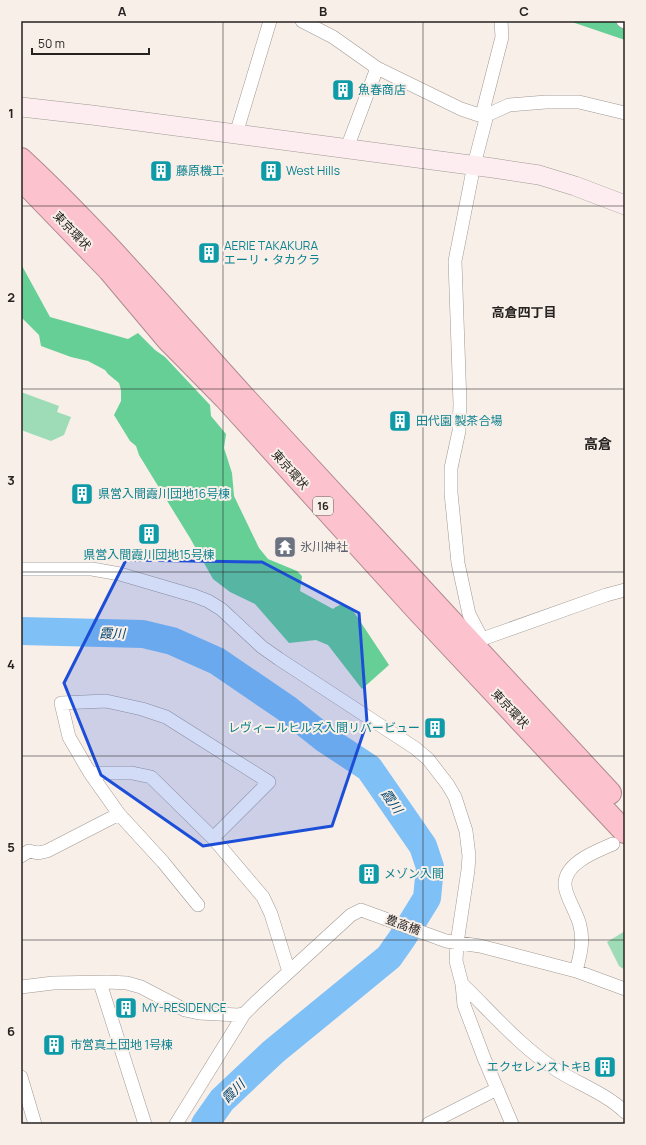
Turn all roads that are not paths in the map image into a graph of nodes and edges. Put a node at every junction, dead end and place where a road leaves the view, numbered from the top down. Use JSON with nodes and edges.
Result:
{"nodes":[{"id":1,"x":270,"y":21,"type":"edge"},
{"id":2,"x":302,"y":21,"type":"edge"},
{"id":3,"x":501,"y":21,"type":"edge"},
{"id":4,"x":377,"y":68,"type":"junction"},
{"id":5,"x":21,"y":107,"type":"edge"},
{"id":6,"x":625,"y":113,"type":"edge"},
{"id":7,"x":487,"y":115,"type":"junction"},
{"id":8,"x":236,"y":134,"type":"junction"},
{"id":9,"x":347,"y":148,"type":"junction"},
{"id":10,"x":21,"y":159,"type":"edge"},
{"id":11,"x":474,"y":165,"type":"junction"},
{"id":12,"x":21,"y":179,"type":"edge"},
{"id":13,"x":625,"y":205,"type":"edge"},
{"id":14,"x":21,"y":569,"type":"edge"},
{"id":15,"x":625,"y":590,"type":"edge"},
{"id":16,"x":478,"y":642,"type":"junction"},
{"id":17,"x":90,"y":773,"type":"junction"},
{"id":18,"x":625,"y":810,"type":"edge"},
{"id":19,"x":119,"y":814,"type":"junction"},
{"id":20,"x":214,"y":838,"type":"junction"},
{"id":21,"x":619,"y":838,"type":"edge"},
{"id":22,"x":21,"y":856,"type":"edge"},
{"id":23,"x":198,"y":906,"type":"dead end"},
{"id":24,"x":451,"y":942,"type":"junction"},
{"id":25,"x":576,"y":971,"type":"junction"},
{"id":26,"x":289,"y":972,"type":"junction"},
{"id":27,"x":100,"y":983,"type":"junction"},
{"id":28,"x":462,"y":984,"type":"junction"},
{"id":29,"x":21,"y":987,"type":"edge"},
{"id":30,"x":625,"y":989,"type":"edge"},
{"id":31,"x":244,"y":1014,"type":"junction"},
{"id":32,"x":21,"y":1077,"type":"edge"},
{"id":33,"x":497,"y":1089,"type":"junction"},
{"id":34,"x":625,"y":1112,"type":"edge"},
{"id":35,"x":35,"y":1124,"type":"edge"},
{"id":36,"x":145,"y":1124,"type":"edge"},
{"id":37,"x":176,"y":1124,"type":"edge"},
{"id":38,"x":428,"y":1124,"type":"edge"},
{"id":39,"x":512,"y":1124,"type":"edge"}],
"edges":[{"from":1,"to":8,"type":"street"},
{"from":2,"to":4,"type":"street"},
{"from":3,"to":7,"type":"street"},
{"from":4,"to":7,"type":"street"},
{"from":4,"to":9,"type":"street"},
{"from":5,"to":8,"type":"street"},
{"from":6,"to":7,"type":"street"},
{"from":7,"to":11,"type":"street"},
{"from":8,"to":9,"type":"street"},
{"from":9,"to":11,"type":"street"},
{"from":10,"to":16,"type":"highway","name":"東京環状","number":"16"},
{"from":11,"to":13,"type":"street"},
{"from":11,"to":16,"type":"street"},
{"from":12,"to":21,"type":"highway","name":"東京環状","number":"16"},
{"from":14,"to":24,"type":"street"},
{"from":15,"to":16,"type":"street"},
{"from":16,"to":18,"type":"highway","name":"東京環状","number":"16"},
{"from":17,"to":19,"type":"street"},
{"from":17,"to":20,"type":"street"},
{"from":17,"to":20,"type":"street"},
{"from":19,"to":22,"type":"street"},
{"from":19,"to":23,"type":"street"},
{"from":20,"to":26,"type":"street"},
{"from":21,"to":25,"type":"street"},
{"from":24,"to":25,"type":"street","name":"豊高橋"},
{"from":24,"to":26,"type":"street","name":"豊高橋"},
{"from":24,"to":28,"type":"street"},
{"from":25,"to":30,"type":"street","name":"豊高橋"},
{"from":26,"to":31,"type":"street"},
{"from":27,"to":29,"type":"street"},
{"from":27,"to":31,"type":"street"},
{"from":27,"to":36,"type":"street"},
{"from":28,"to":33,"type":"street"},
{"from":28,"to":34,"type":"street"},
{"from":31,"to":37,"type":"street"},
{"from":32,"to":35,"type":"street"},
{"from":33,"to":38,"type":"street"},
{"from":33,"to":39,"type":"street"}]}
